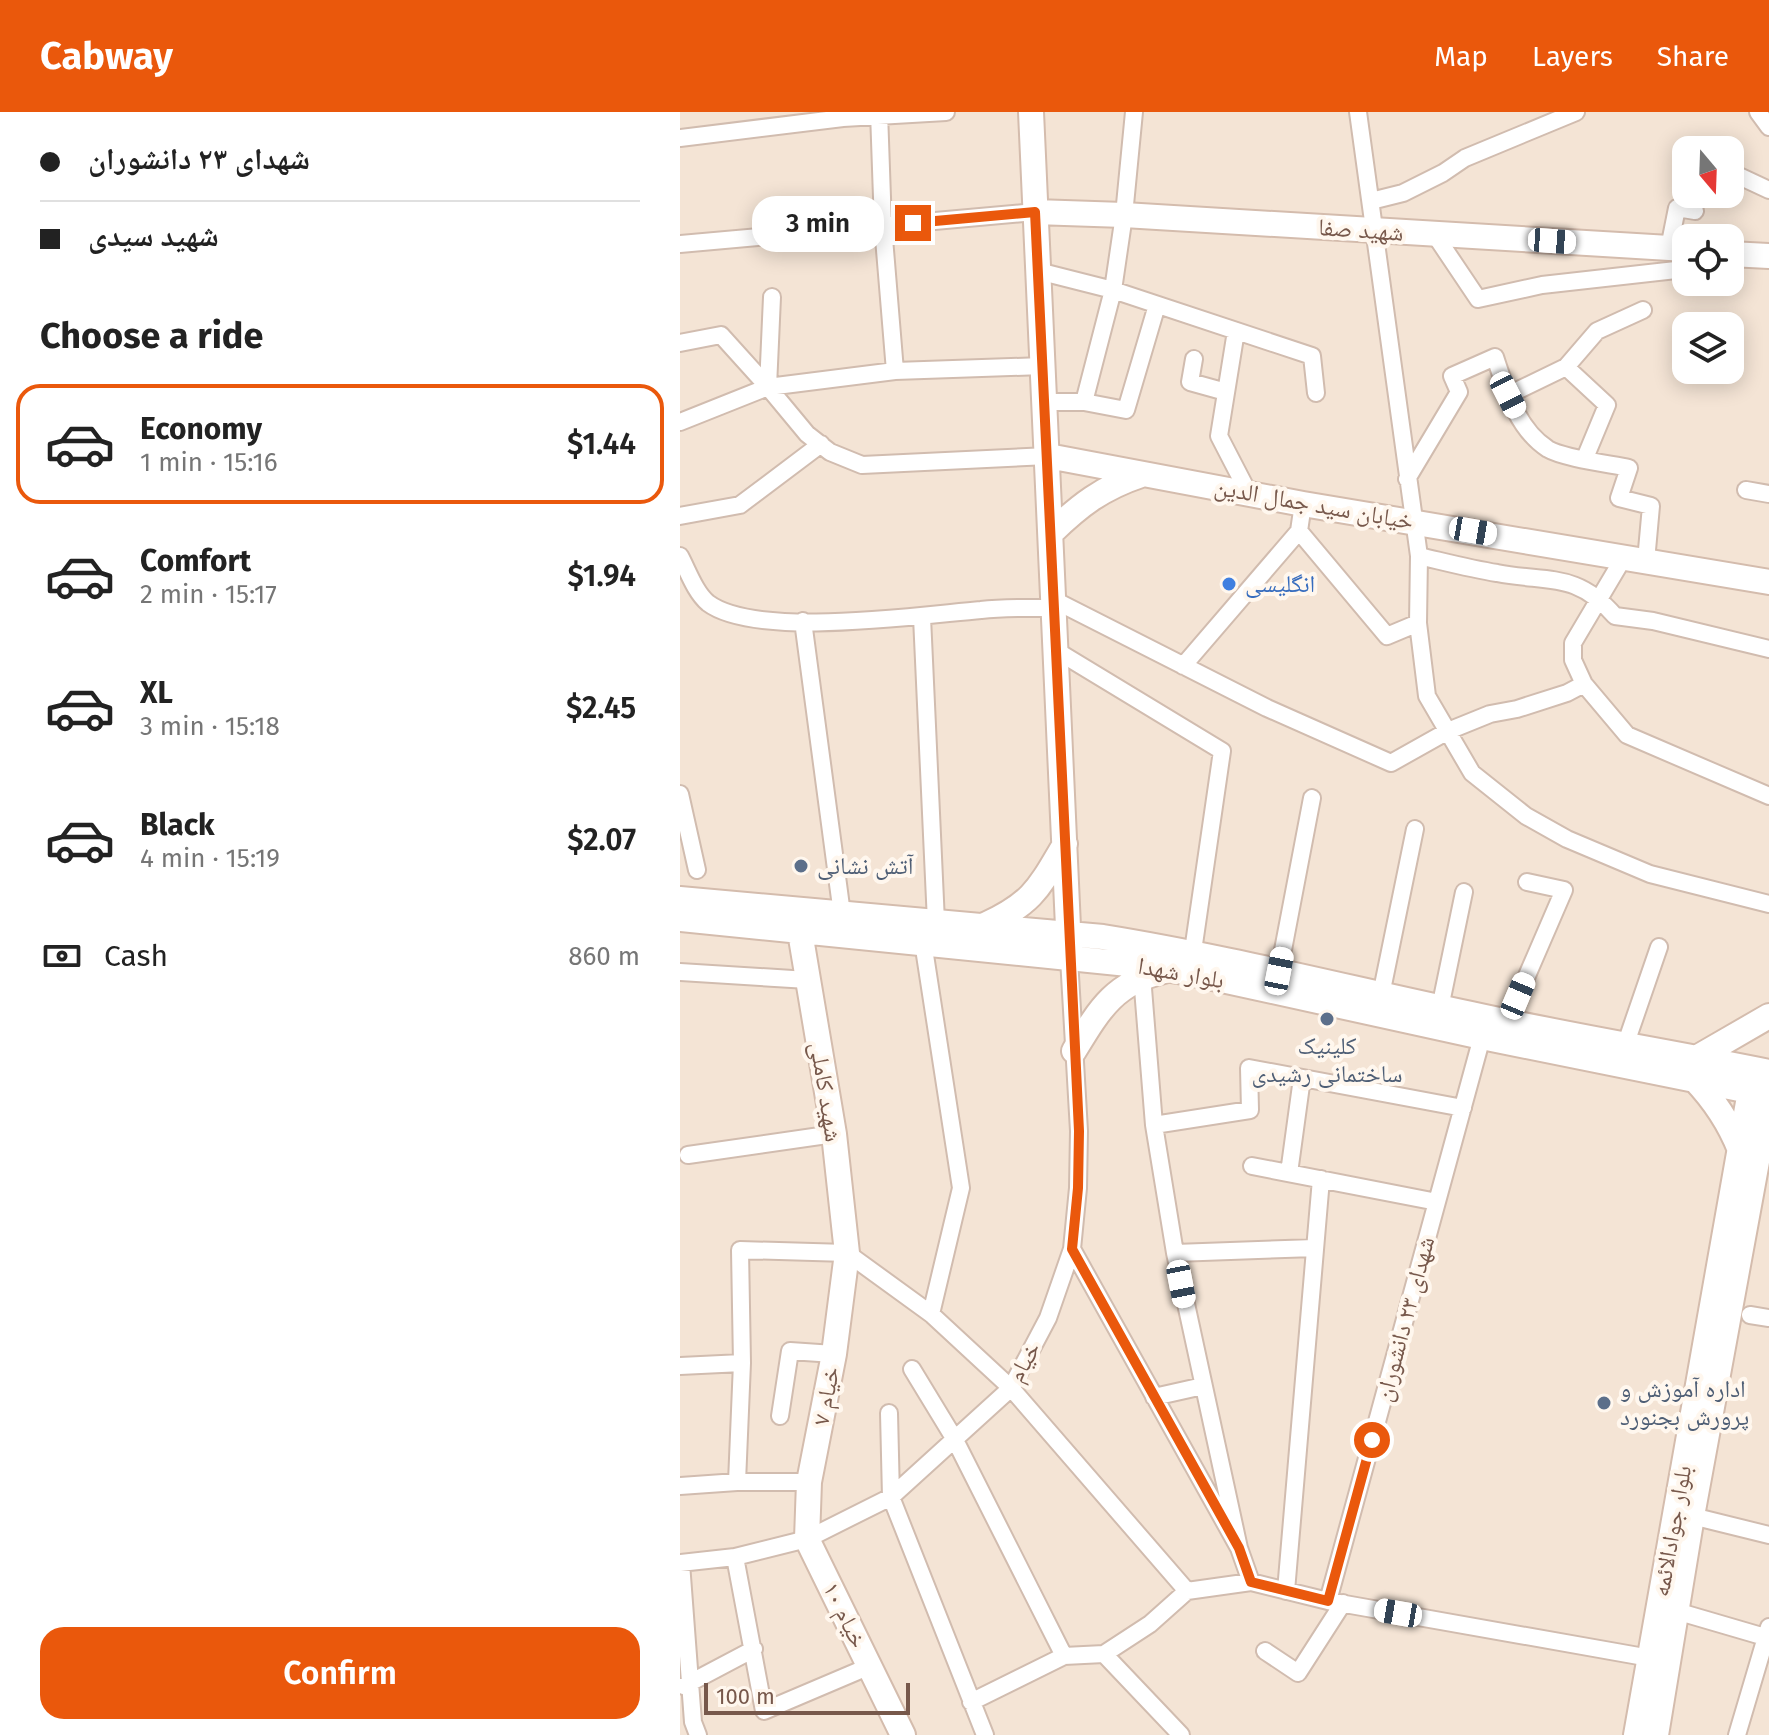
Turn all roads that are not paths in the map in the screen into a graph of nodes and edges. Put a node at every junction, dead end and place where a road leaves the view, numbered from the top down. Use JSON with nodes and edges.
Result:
{"nodes":[{"id":1,"x":946,"y":112,"type":"edge"},
{"id":2,"x":1031,"y":112,"type":"edge"},
{"id":3,"x":1134,"y":112,"type":"edge"},
{"id":4,"x":1358,"y":112,"type":"edge"},
{"id":5,"x":1576,"y":112,"type":"edge"},
{"id":6,"x":1758,"y":112,"type":"edge"},
{"id":7,"x":880,"y":114,"type":"edge"},
{"id":8,"x":1769,"y":127,"type":"edge"},
{"id":9,"x":680,"y":138,"type":"edge"},
{"id":10,"x":1744,"y":178,"type":"edge"},
{"id":11,"x":1769,"y":190,"type":"edge"},
{"id":12,"x":1371,"y":201,"type":"junction"},
{"id":13,"x":1695,"y":211,"type":"dead end"},
{"id":14,"x":1035,"y":212,"type":"junction"},
{"id":15,"x":1124,"y":215,"type":"junction"},
{"id":16,"x":1678,"y":224,"type":"edge"},
{"id":17,"x":883,"y":226,"type":"junction"},
{"id":18,"x":1374,"y":231,"type":"junction"},
{"id":19,"x":1435,"y":235,"type":"junction"},
{"id":20,"x":680,"y":244,"type":"edge"},
{"id":21,"x":1672,"y":252,"type":"edge"},
{"id":22,"x":1744,"y":255,"type":"edge"},
{"id":23,"x":1769,"y":256,"type":"edge"},
{"id":24,"x":1672,"y":270,"type":"edge"},
{"id":25,"x":1038,"y":271,"type":"junction"},
{"id":26,"x":1113,"y":290,"type":"junction"},
{"id":27,"x":772,"y":297,"type":"dead end"},
{"id":28,"x":1157,"y":305,"type":"junction"},
{"id":29,"x":1643,"y":310,"type":"dead end"},
{"id":30,"x":1236,"y":331,"type":"junction"},
{"id":31,"x":680,"y":343,"type":"edge"},
{"id":32,"x":1194,"y":359,"type":"dead end"},
{"id":33,"x":1043,"y":366,"type":"junction"},
{"id":34,"x":1566,"y":367,"type":"junction"},
{"id":35,"x":895,"y":371,"type":"junction"},
{"id":36,"x":768,"y":387,"type":"junction"},
{"id":37,"x":1226,"y":392,"type":"junction"},
{"id":38,"x":1316,"y":393,"type":"dead end"},
{"id":39,"x":1508,"y":395,"type":"junction"},
{"id":40,"x":1044,"y":402,"type":"junction"},
{"id":41,"x":1084,"y":402,"type":"junction"},
{"id":42,"x":680,"y":422,"type":"edge"},
{"id":43,"x":821,"y":444,"type":"junction"},
{"id":44,"x":1048,"y":456,"type":"junction"},
{"id":45,"x":1585,"y":458,"type":"junction"},
{"id":46,"x":1141,"y":475,"type":"junction"},
{"id":47,"x":1407,"y":479,"type":"junction"},
{"id":48,"x":1746,"y":490,"type":"dead end"},
{"id":49,"x":1249,"y":494,"type":"junction"},
{"id":50,"x":1769,"y":494,"type":"edge"},
{"id":51,"x":1303,"y":504,"type":"junction"},
{"id":52,"x":680,"y":516,"type":"edge"},
{"id":53,"x":1413,"y":521,"type":"junction"},
{"id":54,"x":1299,"y":531,"type":"junction"},
{"id":55,"x":1051,"y":533,"type":"junction"},
{"id":56,"x":680,"y":556,"type":"edge"},
{"id":57,"x":1419,"y":556,"type":"junction"},
{"id":58,"x":1635,"y":559,"type":"junction"},
{"id":59,"x":1769,"y":582,"type":"edge"},
{"id":60,"x":1600,"y":599,"type":"junction"},
{"id":61,"x":1054,"y":604,"type":"junction"},
{"id":62,"x":922,"y":617,"type":"junction"},
{"id":63,"x":803,"y":621,"type":"junction"},
{"id":64,"x":1418,"y":623,"type":"junction"},
{"id":65,"x":1769,"y":649,"type":"edge"},
{"id":66,"x":1057,"y":651,"type":"junction"},
{"id":67,"x":1183,"y":666,"type":"junction"},
{"id":68,"x":1584,"y":684,"type":"junction"},
{"id":69,"x":1448,"y":731,"type":"junction"},
{"id":70,"x":680,"y":794,"type":"edge"},
{"id":71,"x":1769,"y":796,"type":"edge"},
{"id":72,"x":1312,"y":798,"type":"dead end"},
{"id":73,"x":1415,"y":829,"type":"dead end"},
{"id":74,"x":1065,"y":844,"type":"junction"},
{"id":75,"x":697,"y":870,"type":"dead end"},
{"id":76,"x":1527,"y":882,"type":"dead end"},
{"id":77,"x":1464,"y":892,"type":"dead end"},
{"id":78,"x":680,"y":899,"type":"edge"},
{"id":79,"x":1769,"y":904,"type":"edge"},
{"id":80,"x":842,"y":914,"type":"junction"},
{"id":81,"x":680,"y":919,"type":"edge"},
{"id":82,"x":982,"y":926,"type":"junction"},
{"id":83,"x":800,"y":932,"type":"junction"},
{"id":84,"x":929,"y":932,"type":"junction"},
{"id":85,"x":1006,"y":940,"type":"junction"},
{"id":86,"x":1069,"y":946,"type":"junction"},
{"id":87,"x":1659,"y":947,"type":"dead end"},
{"id":88,"x":1193,"y":951,"type":"junction"},
{"id":89,"x":1155,"y":965,"type":"junction"},
{"id":90,"x":1279,"y":971,"type":"junction"},
{"id":91,"x":680,"y":972,"type":"edge"},
{"id":92,"x":808,"y":980,"type":"junction"},
{"id":93,"x":1381,"y":995,"type":"junction"},
{"id":94,"x":1440,"y":1008,"type":"junction"},
{"id":95,"x":1769,"y":1016,"type":"edge"},
{"id":96,"x":1507,"y":1022,"type":"junction"},
{"id":97,"x":1482,"y":1037,"type":"junction"},
{"id":98,"x":1626,"y":1043,"type":"junction"},
{"id":99,"x":1074,"y":1051,"type":"junction"},
{"id":100,"x":1696,"y":1068,"type":"junction"},
{"id":101,"x":1302,"y":1078,"type":"junction"},
{"id":102,"x":1766,"y":1083,"type":"edge"},
{"id":103,"x":1463,"y":1108,"type":"junction"},
{"id":104,"x":1154,"y":1125,"type":"junction"},
{"id":105,"x":834,"y":1134,"type":"junction"},
{"id":106,"x":1756,"y":1150,"type":"edge"},
{"id":107,"x":688,"y":1155,"type":"dead end"},
{"id":108,"x":1252,"y":1166,"type":"dead end"},
{"id":109,"x":1289,"y":1173,"type":"junction"},
{"id":110,"x":1321,"y":1179,"type":"junction"},
{"id":111,"x":1437,"y":1202,"type":"junction"},
{"id":112,"x":1315,"y":1248,"type":"junction"},
{"id":113,"x":1072,"y":1249,"type":"junction"},
{"id":114,"x":847,"y":1253,"type":"junction"},
{"id":115,"x":1175,"y":1253,"type":"junction"},
{"id":116,"x":931,"y":1314,"type":"junction"},
{"id":117,"x":1750,"y":1315,"type":"dead end"},
{"id":118,"x":1769,"y":1318,"type":"edge"},
{"id":119,"x":834,"y":1354,"type":"junction"},
{"id":120,"x":742,"y":1363,"type":"junction"},
{"id":121,"x":680,"y":1366,"type":"edge"},
{"id":122,"x":912,"y":1369,"type":"dead end"},
{"id":123,"x":1203,"y":1386,"type":"junction"},
{"id":124,"x":1011,"y":1388,"type":"junction"},
{"id":125,"x":1154,"y":1397,"type":"junction"},
{"id":126,"x":889,"y":1413,"type":"dead end"},
{"id":127,"x":780,"y":1416,"type":"dead end"},
{"id":128,"x":954,"y":1438,"type":"junction"},
{"id":129,"x":737,"y":1482,"type":"junction"},
{"id":130,"x":809,"y":1482,"type":"junction"},
{"id":131,"x":680,"y":1486,"type":"edge"},
{"id":132,"x":891,"y":1497,"type":"junction"},
{"id":133,"x":1692,"y":1516,"type":"junction"},
{"id":134,"x":1769,"y":1535,"type":"edge"},
{"id":135,"x":807,"y":1539,"type":"junction"},
{"id":136,"x":1239,"y":1548,"type":"junction"},
{"id":137,"x":735,"y":1557,"type":"junction"},
{"id":138,"x":681,"y":1563,"type":"edge"},
{"id":139,"x":1251,"y":1582,"type":"junction"},
{"id":140,"x":1187,"y":1591,"type":"junction"},
{"id":141,"x":1286,"y":1591,"type":"junction"},
{"id":142,"x":1336,"y":1602,"type":"junction"},
{"id":143,"x":1676,"y":1611,"type":"junction"},
{"id":144,"x":1767,"y":1632,"type":"edge"},
{"id":145,"x":754,"y":1649,"type":"junction"},
{"id":146,"x":1265,"y":1651,"type":"dead end"},
{"id":147,"x":1104,"y":1654,"type":"junction"},
{"id":148,"x":1064,"y":1656,"type":"junction"},
{"id":149,"x":1650,"y":1658,"type":"junction"},
{"id":150,"x":870,"y":1666,"type":"junction"},
{"id":151,"x":1763,"y":1676,"type":"edge"},
{"id":152,"x":685,"y":1685,"type":"edge"},
{"id":153,"x":971,"y":1702,"type":"junction"},
{"id":154,"x":698,"y":1735,"type":"edge"},
{"id":155,"x":903,"y":1735,"type":"edge"},
{"id":156,"x":985,"y":1735,"type":"edge"},
{"id":157,"x":1181,"y":1735,"type":"edge"},
{"id":158,"x":1636,"y":1735,"type":"edge"},
{"id":159,"x":1656,"y":1735,"type":"edge"},
{"id":160,"x":1737,"y":1735,"type":"edge"}],
"edges":[{"from":1,"to":7,"type":"street"},
{"from":2,"to":14,"type":"main road"},
{"from":3,"to":15,"type":"street"},
{"from":4,"to":12,"type":"street"},
{"from":5,"to":12,"type":"street"},
{"from":6,"to":8,"type":"street"},
{"from":7,"to":9,"type":"street"},
{"from":7,"to":17,"type":"street"},
{"from":10,"to":11,"type":"street"},
{"from":12,"to":18,"type":"street"},
{"from":13,"to":16,"type":"street"},
{"from":14,"to":15,"type":"main road","name":"شهید صفا"},
{"from":14,"to":17,"type":"street"},
{"from":14,"to":25,"type":"main road"},
{"from":15,"to":18,"type":"main road","name":"شهید صفا"},
{"from":15,"to":26,"type":"street"},
{"from":17,"to":20,"type":"street"},
{"from":17,"to":35,"type":"street"},
{"from":18,"to":19,"type":"main road","name":"شهید صفا"},
{"from":18,"to":47,"type":"street"},
{"from":19,"to":21,"type":"main road","name":"شهید صفا"},
{"from":19,"to":24,"type":"street"},
{"from":22,"to":23,"type":"main road"},
{"from":25,"to":26,"type":"street"},
{"from":25,"to":33,"type":"main road"},
{"from":26,"to":28,"type":"street"},
{"from":26,"to":41,"type":"street"},
{"from":27,"to":36,"type":"street"},
{"from":28,"to":30,"type":"street"},
{"from":28,"to":41,"type":"street"},
{"from":29,"to":34,"type":"street"},
{"from":30,"to":37,"type":"street"},
{"from":30,"to":38,"type":"street"},
{"from":31,"to":36,"type":"street"},
{"from":32,"to":37,"type":"street"},
{"from":33,"to":35,"type":"street"},
{"from":33,"to":40,"type":"main road"},
{"from":34,"to":39,"type":"street"},
{"from":34,"to":45,"type":"street"},
{"from":35,"to":36,"type":"street"},
{"from":36,"to":42,"type":"street"},
{"from":36,"to":43,"type":"street"},
{"from":37,"to":49,"type":"street"},
{"from":39,"to":45,"type":"street"},
{"from":39,"to":47,"type":"street"},
{"from":40,"to":41,"type":"street"},
{"from":40,"to":44,"type":"main road"},
{"from":43,"to":44,"type":"street"},
{"from":43,"to":52,"type":"street"},
{"from":44,"to":46,"type":"main road","name":"خیابان سید جمال الدین"},
{"from":44,"to":55,"type":"main road"},
{"from":45,"to":58,"type":"street"},
{"from":46,"to":49,"type":"main road","name":"خیابان سید جمال الدین"},
{"from":46,"to":55,"type":"main road"},
{"from":47,"to":53,"type":"street"},
{"from":48,"to":50,"type":"street"},
{"from":49,"to":51,"type":"main road","name":"خیابان سید جمال الدین"},
{"from":51,"to":53,"type":"main road","name":"خیابان سید جمال الدین"},
{"from":51,"to":54,"type":"street"},
{"from":53,"to":57,"type":"street"},
{"from":53,"to":58,"type":"main road","name":"خیابان سید جمال الدین"},
{"from":54,"to":64,"type":"street"},
{"from":54,"to":67,"type":"street"},
{"from":55,"to":61,"type":"main road"},
{"from":56,"to":63,"type":"street"},
{"from":57,"to":60,"type":"street"},
{"from":57,"to":64,"type":"street"},
{"from":58,"to":59,"type":"main road","name":"خیابان سید جمال الدین"},
{"from":58,"to":60,"type":"street"},
{"from":60,"to":65,"type":"street"},
{"from":60,"to":68,"type":"street"},
{"from":61,"to":62,"type":"street"},
{"from":61,"to":66,"type":"main road"},
{"from":61,"to":67,"type":"street"},
{"from":62,"to":63,"type":"street"},
{"from":62,"to":84,"type":"street"},
{"from":63,"to":80,"type":"street"},
{"from":64,"to":69,"type":"street"},
{"from":66,"to":74,"type":"main road"},
{"from":66,"to":88,"type":"street"},
{"from":67,"to":69,"type":"street"},
{"from":68,"to":69,"type":"street"},
{"from":68,"to":71,"type":"street"},
{"from":69,"to":79,"type":"street"},
{"from":70,"to":75,"type":"street"},
{"from":72,"to":90,"type":"street"},
{"from":73,"to":93,"type":"street"},
{"from":74,"to":82,"type":"main road"},
{"from":74,"to":86,"type":"main road"},
{"from":76,"to":96,"type":"street"},
{"from":77,"to":94,"type":"street"},
{"from":78,"to":80,"type":"main road","name":"بلوار شهدا"},
{"from":80,"to":84,"type":"main road","name":"بلوار شهدا"},
{"from":81,"to":83,"type":"main road","name":"بلوار شهدا"},
{"from":82,"to":84,"type":"main road","name":"بلوار شهدا"},
{"from":82,"to":85,"type":"main road","name":"بلوار شهدا"},
{"from":83,"to":84,"type":"main road","name":"بلوار شهدا"},
{"from":83,"to":92,"type":"main road","name":"شهید کاملی"},
{"from":84,"to":85,"type":"main road","name":"بلوار شهدا"},
{"from":84,"to":116,"type":"street"},
{"from":85,"to":86,"type":"main road","name":"بلوار شهدا"},
{"from":86,"to":89,"type":"main road","name":"بلوار شهدا"},
{"from":86,"to":99,"type":"street","name":"خیام"},
{"from":87,"to":98,"type":"street"},
{"from":88,"to":89,"type":"main road","name":"بلوار شهدا"},
{"from":88,"to":90,"type":"main road","name":"بلوار شهدا"},
{"from":89,"to":97,"type":"main road","name":"بلوار شهدا"},
{"from":89,"to":99,"type":"main road"},
{"from":89,"to":104,"type":"street"},
{"from":90,"to":93,"type":"main road","name":"بلوار شهدا"},
{"from":91,"to":92,"type":"street"},
{"from":92,"to":105,"type":"main road","name":"شهید کاملی"},
{"from":93,"to":94,"type":"main road","name":"بلوار شهدا"},
{"from":94,"to":96,"type":"main road","name":"بلوار شهدا"},
{"from":95,"to":100,"type":"main road"},
{"from":96,"to":98,"type":"main road","name":"بلوار شهدا"},
{"from":97,"to":100,"type":"main road","name":"بلوار شهدا"},
{"from":97,"to":103,"type":"street","name":"شهدای ۲۳ دانشوران"},
{"from":98,"to":100,"type":"main road","name":"بلوار شهدا"},
{"from":99,"to":113,"type":"street","name":"خیام"},
{"from":100,"to":102,"type":"main road","name":"بلوار شهدا"},
{"from":100,"to":106,"type":"main road"},
{"from":101,"to":103,"type":"street"},
{"from":101,"to":104,"type":"street"},
{"from":101,"to":109,"type":"street"},
{"from":102,"to":106,"type":"main road","name":"بلوار جوادالائمه"},
{"from":103,"to":111,"type":"street","name":"شهدای ۲۳ دانشوران"},
{"from":104,"to":115,"type":"street"},
{"from":105,"to":107,"type":"street"},
{"from":105,"to":114,"type":"main road","name":"شهید کاملی"},
{"from":106,"to":133,"type":"main road","name":"بلوار جوادالائمه"},
{"from":106,"to":149,"type":"main road","name":"بلوار جوادالائمه"},
{"from":108,"to":109,"type":"street"},
{"from":109,"to":110,"type":"street"},
{"from":110,"to":111,"type":"street"},
{"from":110,"to":112,"type":"street"},
{"from":111,"to":142,"type":"street","name":"شهدای ۲۳ دانشوران"},
{"from":112,"to":115,"type":"street"},
{"from":112,"to":141,"type":"street"},
{"from":113,"to":124,"type":"street","name":"خیام"},
{"from":113,"to":125,"type":"street"},
{"from":114,"to":116,"type":"street"},
{"from":114,"to":119,"type":"main road","name":"خیام ۷"},
{"from":114,"to":120,"type":"street"},
{"from":115,"to":123,"type":"street"},
{"from":116,"to":124,"type":"street"},
{"from":117,"to":118,"type":"street"},
{"from":119,"to":127,"type":"street"},
{"from":119,"to":130,"type":"main road","name":"خیام ۷"},
{"from":120,"to":121,"type":"street"},
{"from":120,"to":129,"type":"street"},
{"from":122,"to":128,"type":"street"},
{"from":123,"to":125,"type":"street"},
{"from":123,"to":136,"type":"street"},
{"from":124,"to":128,"type":"street","name":"خیام"},
{"from":124,"to":140,"type":"street"},
{"from":125,"to":136,"type":"street"},
{"from":126,"to":132,"type":"street"},
{"from":128,"to":132,"type":"street","name":"خیام"},
{"from":128,"to":148,"type":"street"},
{"from":129,"to":130,"type":"street"},
{"from":129,"to":131,"type":"street"},
{"from":130,"to":135,"type":"main road","name":"خیام ۷"},
{"from":132,"to":135,"type":"street","name":"خیام"},
{"from":132,"to":153,"type":"street"},
{"from":133,"to":134,"type":"street"},
{"from":133,"to":143,"type":"main road","name":"بلوار جوادالائمه"},
{"from":135,"to":137,"type":"street","name":"خیام"},
{"from":135,"to":150,"type":"main road","name":"خیام ۱۰"},
{"from":136,"to":139,"type":"street"},
{"from":137,"to":138,"type":"street","name":"خیام"},
{"from":137,"to":145,"type":"street"},
{"from":138,"to":152,"type":"street"},
{"from":139,"to":140,"type":"street"},
{"from":139,"to":141,"type":"street"},
{"from":140,"to":147,"type":"street"},
{"from":141,"to":142,"type":"street"},
{"from":142,"to":146,"type":"street","name":"شهدای ۲۳ دانشوران"},
{"from":142,"to":149,"type":"street"},
{"from":143,"to":144,"type":"street"},
{"from":143,"to":159,"type":"main road","name":"بلوار جوادالائمه"},
{"from":144,"to":151,"type":"street"},
{"from":145,"to":150,"type":"street"},
{"from":145,"to":152,"type":"street"},
{"from":147,"to":148,"type":"street"},
{"from":147,"to":157,"type":"street"},
{"from":148,"to":153,"type":"street"},
{"from":149,"to":158,"type":"main road","name":"بلوار جوادالائمه"},
{"from":150,"to":155,"type":"main road","name":"خیام ۱۰"},
{"from":151,"to":160,"type":"street"},
{"from":152,"to":154,"type":"street"},
{"from":153,"to":156,"type":"street"}]}
